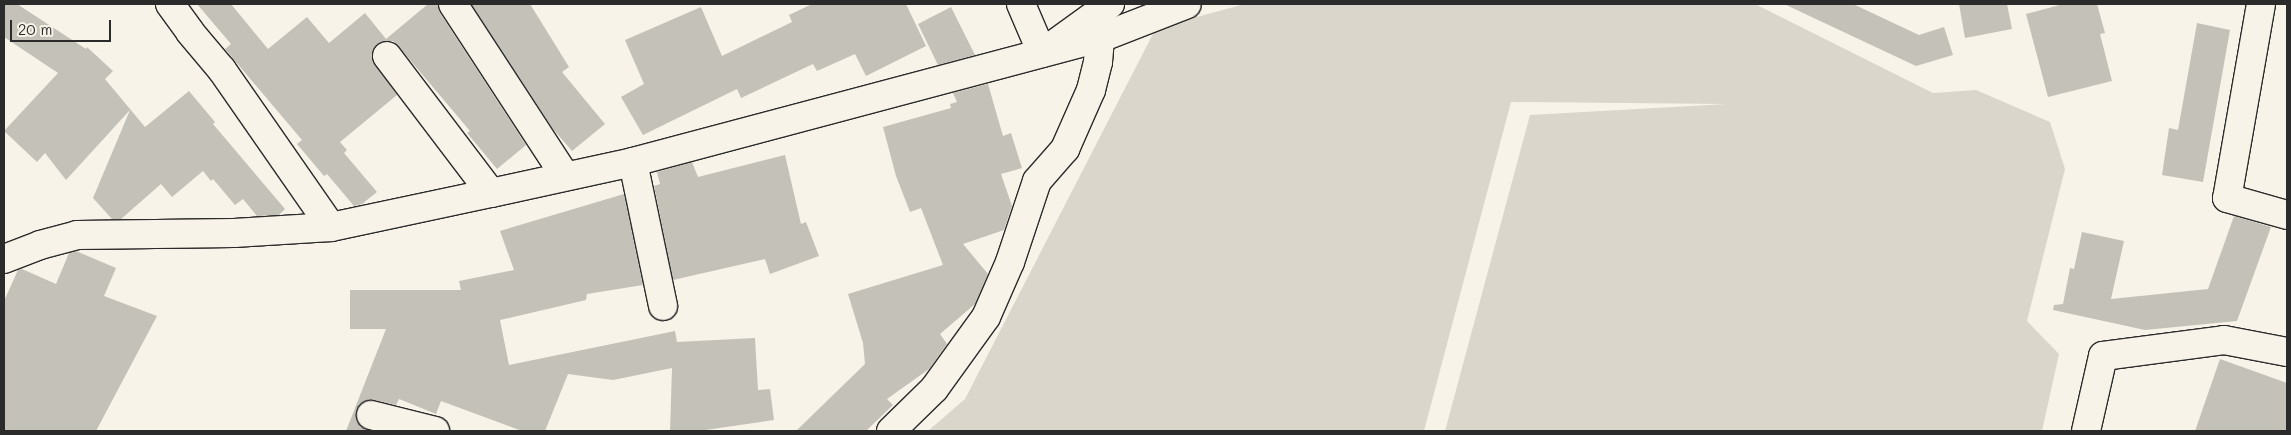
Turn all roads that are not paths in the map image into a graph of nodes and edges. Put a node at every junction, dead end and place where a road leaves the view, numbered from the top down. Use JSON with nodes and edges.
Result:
{"nodes":[{"id":1,"x":170,"y":4,"type":"edge"},
{"id":2,"x":453,"y":4,"type":"edge"},
{"id":3,"x":1021,"y":4,"type":"edge"},
{"id":4,"x":1110,"y":4,"type":"edge"},
{"id":5,"x":1187,"y":4,"type":"edge"},
{"id":6,"x":2262,"y":4,"type":"edge"},
{"id":7,"x":1100,"y":38,"type":"junction"},
{"id":8,"x":1042,"y":53,"type":"junction"},
{"id":9,"x":387,"y":56,"type":"dead end"},
{"id":10,"x":633,"y":162,"type":"junction"},
{"id":11,"x":565,"y":176,"type":"junction"},
{"id":12,"x":491,"y":193,"type":"junction"},
{"id":13,"x":2287,"y":215,"type":"edge"},
{"id":14,"x":331,"y":227,"type":"junction"},
{"id":15,"x":4,"y":259,"type":"edge"},
{"id":16,"x":663,"y":306,"type":"dead end"},
{"id":17,"x":2287,"y":352,"type":"edge"},
{"id":18,"x":371,"y":415,"type":"dead end"},
{"id":19,"x":435,"y":431,"type":"edge"},
{"id":20,"x":891,"y":431,"type":"edge"},
{"id":21,"x":2086,"y":431,"type":"edge"}],
"edges":[{"from":1,"to":14,"type":"street"},
{"from":2,"to":11,"type":"street"},
{"from":3,"to":8,"type":"street"},
{"from":4,"to":8,"type":"street"},
{"from":5,"to":7,"type":"street"},
{"from":6,"to":13,"type":"street"},
{"from":7,"to":8,"type":"street"},
{"from":7,"to":20,"type":"street"},
{"from":8,"to":10,"type":"street"},
{"from":9,"to":12,"type":"street"},
{"from":10,"to":11,"type":"street"},
{"from":10,"to":16,"type":"street"},
{"from":11,"to":12,"type":"street"},
{"from":12,"to":14,"type":"street"},
{"from":14,"to":15,"type":"street"},
{"from":17,"to":21,"type":"street"},
{"from":18,"to":19,"type":"street"}]}
